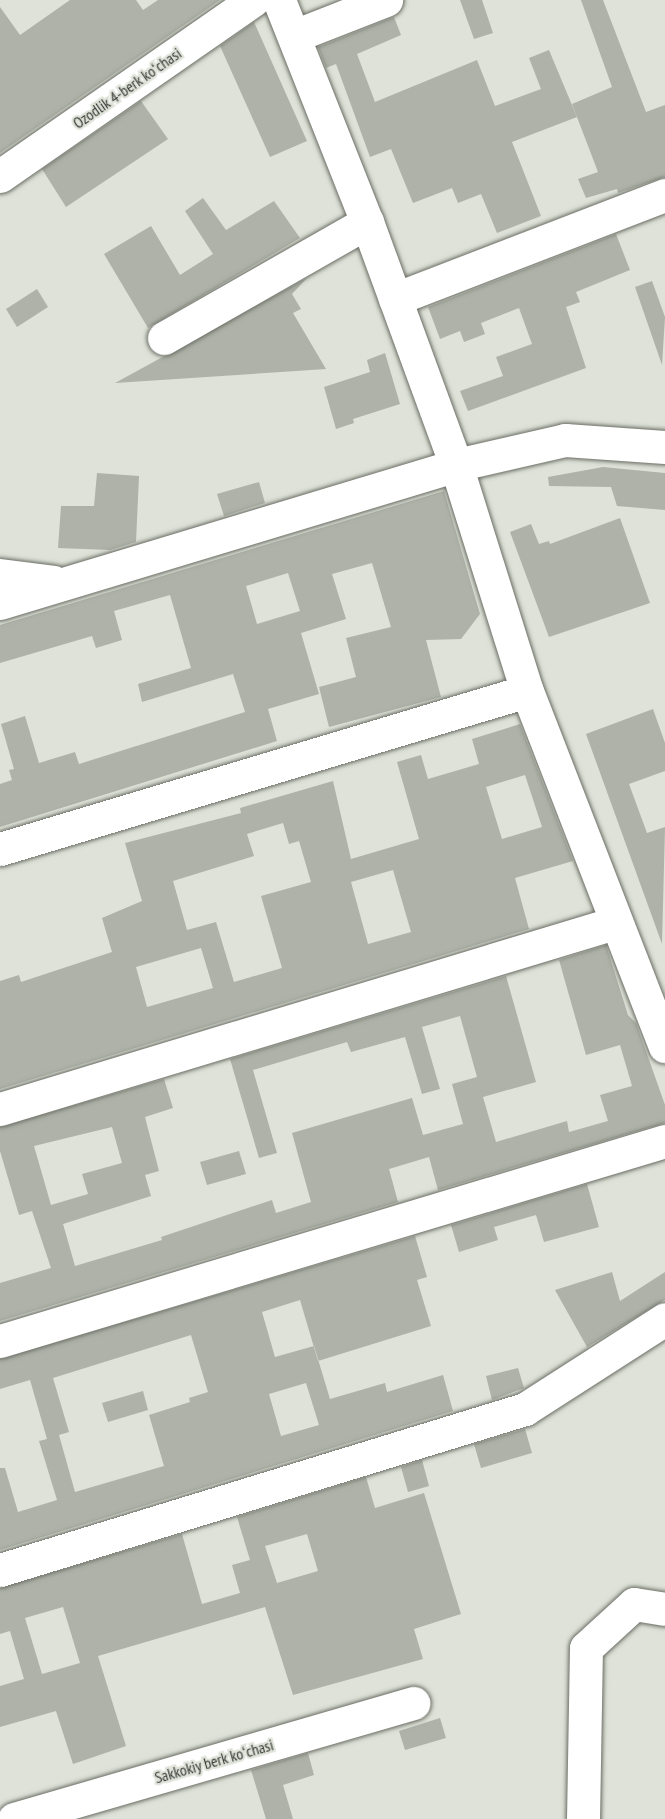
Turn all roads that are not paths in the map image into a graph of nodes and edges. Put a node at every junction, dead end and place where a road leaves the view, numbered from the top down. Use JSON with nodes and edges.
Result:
{"nodes":[{"id":1,"x":253,"y":0,"type":"edge"},
{"id":2,"x":279,"y":0,"type":"edge"},
{"id":3,"x":386,"y":0,"type":"edge"},
{"id":4,"x":294,"y":36,"type":"junction"},
{"id":5,"x":0,"y":176,"type":"edge"},
{"id":6,"x":665,"y":195,"type":"edge"},
{"id":7,"x":367,"y":222,"type":"junction"},
{"id":8,"x":395,"y":299,"type":"junction"},
{"id":9,"x":164,"y":338,"type":"dead end"},
{"id":10,"x":665,"y":447,"type":"edge"},
{"id":11,"x":456,"y":465,"type":"junction"},
{"id":12,"x":0,"y":575,"type":"edge"},
{"id":13,"x":65,"y":583,"type":"junction"},
{"id":14,"x":0,"y":603,"type":"edge"},
{"id":15,"x":527,"y":691,"type":"junction"},
{"id":16,"x":0,"y":849,"type":"edge"},
{"id":17,"x":615,"y":923,"type":"junction"},
{"id":18,"x":665,"y":1046,"type":"edge"},
{"id":19,"x":0,"y":1109,"type":"edge"},
{"id":20,"x":665,"y":1141,"type":"edge"},
{"id":21,"x":665,"y":1318,"type":"edge"},
{"id":22,"x":0,"y":1341,"type":"edge"},
{"id":23,"x":0,"y":1570,"type":"edge"},
{"id":24,"x":665,"y":1609,"type":"edge"},
{"id":25,"x":414,"y":1703,"type":"dead end"},
{"id":26,"x":14,"y":1819,"type":"edge"},
{"id":27,"x":583,"y":1819,"type":"edge"}],
"edges":[{"from":1,"to":5,"type":"street","name":"Ozodlik 4-berk koʻchasi"},
{"from":2,"to":4,"type":"street"},
{"from":3,"to":4,"type":"street"},
{"from":4,"to":7,"type":"street"},
{"from":6,"to":8,"type":"street"},
{"from":7,"to":8,"type":"street"},
{"from":7,"to":9,"type":"street"},
{"from":8,"to":11,"type":"street"},
{"from":10,"to":11,"type":"street"},
{"from":11,"to":13,"type":"street"},
{"from":11,"to":15,"type":"street"},
{"from":12,"to":13,"type":"street"},
{"from":13,"to":14,"type":"street"},
{"from":15,"to":16,"type":"street"},
{"from":15,"to":17,"type":"street"},
{"from":17,"to":18,"type":"street"},
{"from":17,"to":19,"type":"street"},
{"from":20,"to":22,"type":"street"},
{"from":21,"to":23,"type":"street"},
{"from":24,"to":27,"type":"street"},
{"from":25,"to":26,"type":"street","name":"Sakkokiy berk koʻchasi"}]}
